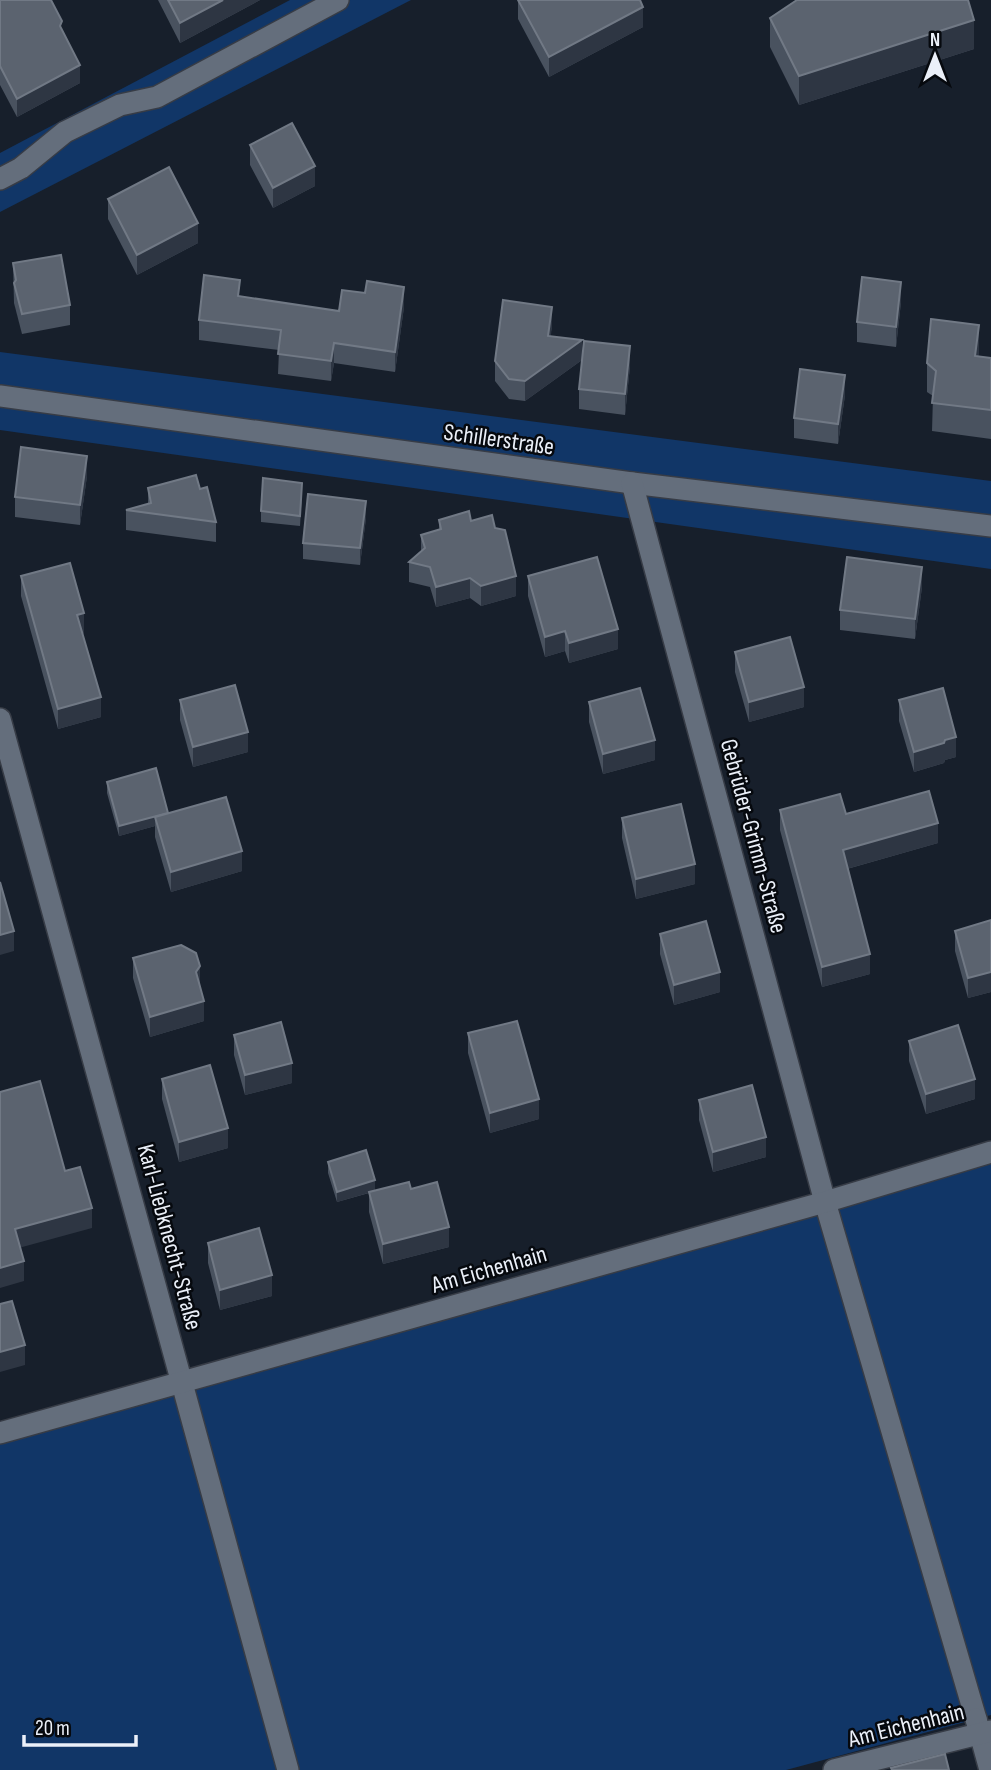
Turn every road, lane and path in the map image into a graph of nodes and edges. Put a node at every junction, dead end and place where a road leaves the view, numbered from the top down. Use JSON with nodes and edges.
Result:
{"nodes":[{"id":1,"x":338,"y":0,"type":"edge"},
{"id":2,"x":0,"y":179,"type":"edge"},
{"id":3,"x":0,"y":397,"type":"edge"},
{"id":4,"x":632,"y":484,"type":"junction"},
{"id":5,"x":991,"y":526,"type":"edge"},
{"id":6,"x":0,"y":719,"type":"edge"},
{"id":7,"x":991,"y":1152,"type":"edge"},
{"id":8,"x":825,"y":1202,"type":"junction"},
{"id":9,"x":183,"y":1383,"type":"junction"},
{"id":10,"x":0,"y":1433,"type":"edge"},
{"id":11,"x":982,"y":1728,"type":"edge"},
{"id":12,"x":288,"y":1770,"type":"edge"},
{"id":13,"x":834,"y":1770,"type":"edge"},
{"id":14,"x":990,"y":1770,"type":"edge"}],
"edges":[{"from":1,"to":2,"type":"street"},
{"from":3,"to":4,"type":"street","name":"Schillerstraße"},
{"from":4,"to":5,"type":"street","name":"Schillerstraße"},
{"from":4,"to":8,"type":"street","name":"Gebrüder-Grimm-Straße"},
{"from":6,"to":9,"type":"street","name":"Karl-Liebknecht-Straße"},
{"from":7,"to":8,"type":"street","name":"Am Eichenhain"},
{"from":8,"to":9,"type":"street","name":"Am Eichenhain"},
{"from":8,"to":11,"type":"street","name":"Gebrüder-Grimm-Straße"},
{"from":9,"to":10,"type":"street","name":"Am Eichenhain"},
{"from":9,"to":12,"type":"street","name":"Karl-Liebknecht-Straße"},
{"from":11,"to":13,"type":"street","name":"Am Eichenhain"},
{"from":11,"to":14,"type":"street","name":"Gebrüder-Grimm-Straße"}]}
